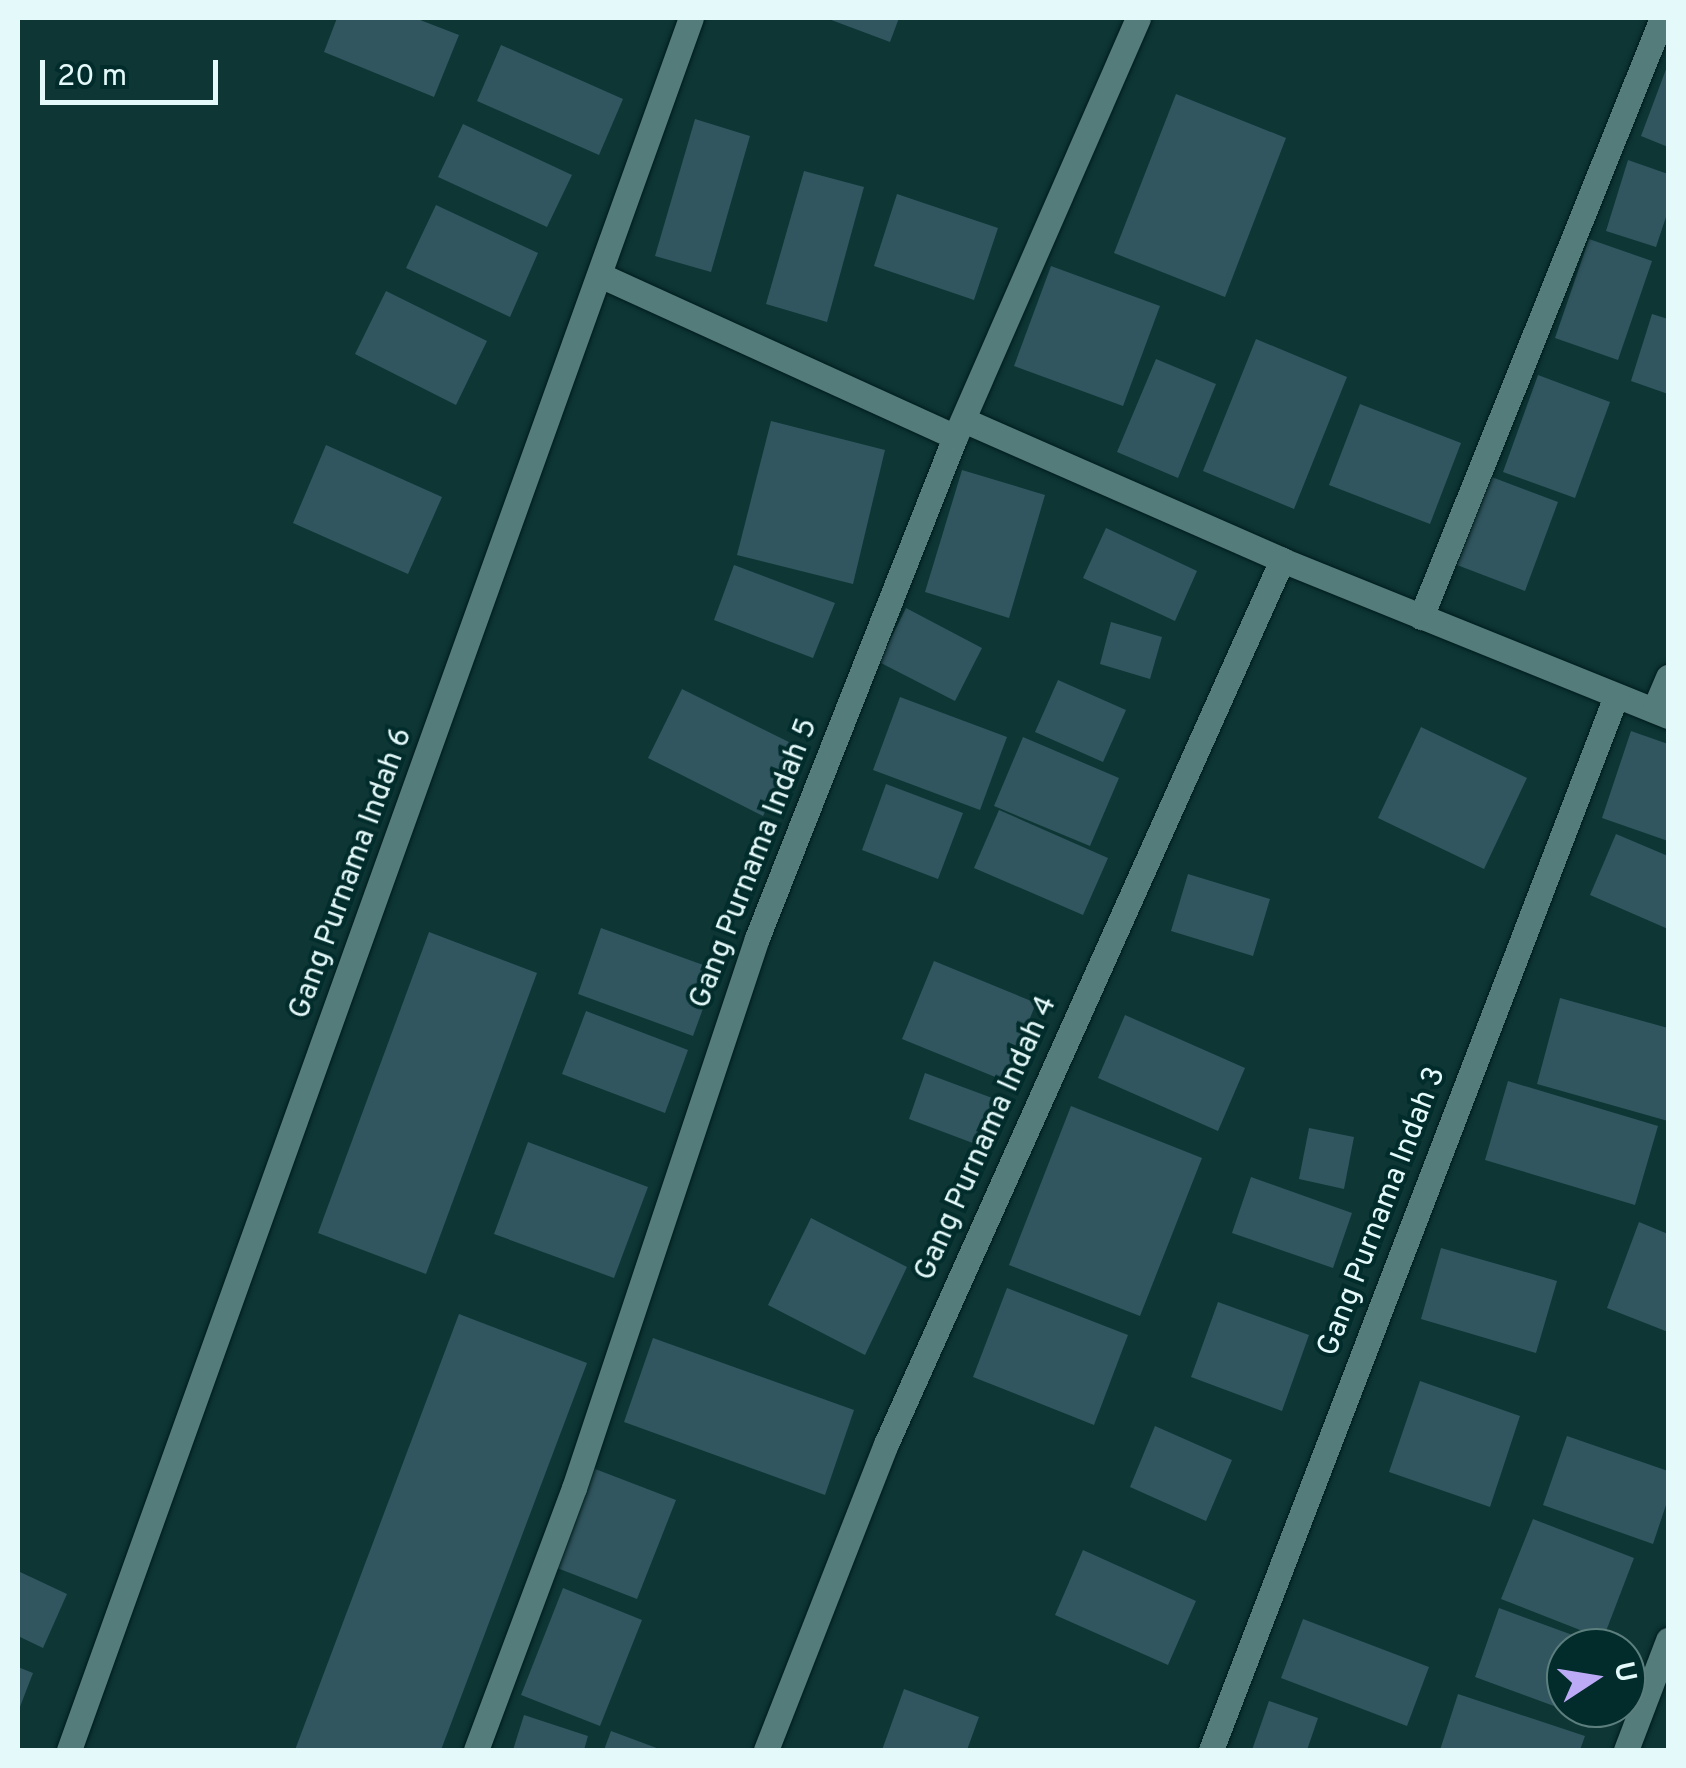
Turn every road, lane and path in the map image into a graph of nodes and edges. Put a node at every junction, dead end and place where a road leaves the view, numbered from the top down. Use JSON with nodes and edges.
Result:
{"nodes":[{"id":1,"x":691,"y":18,"type":"edge"},
{"id":2,"x":1138,"y":18,"type":"edge"},
{"id":3,"x":1662,"y":18,"type":"edge"},
{"id":4,"x":600,"y":275,"type":"junction"},
{"id":5,"x":960,"y":429,"type":"junction"},
{"id":6,"x":1282,"y":560,"type":"junction"},
{"id":7,"x":1422,"y":617,"type":"junction"},
{"id":8,"x":1668,"y":677,"type":"edge"},
{"id":9,"x":1616,"y":696,"type":"junction"},
{"id":10,"x":1661,"y":713,"type":"edge"},
{"id":11,"x":1668,"y":1640,"type":"edge"},
{"id":12,"x":69,"y":1750,"type":"edge"},
{"id":13,"x":476,"y":1750,"type":"edge"},
{"id":14,"x":766,"y":1750,"type":"edge"},
{"id":15,"x":1211,"y":1750,"type":"edge"},
{"id":16,"x":1626,"y":1750,"type":"edge"}],
"edges":[{"from":1,"to":4,"type":"street","name":"Gang Purnama Indah 6"},
{"from":2,"to":5,"type":"street","name":"Gang Purnama Indah 5"},
{"from":3,"to":7,"type":"street"},
{"from":4,"to":5,"type":"street"},
{"from":4,"to":12,"type":"street","name":"Gang Purnama Indah 6"},
{"from":5,"to":6,"type":"street"},
{"from":5,"to":13,"type":"street","name":"Gang Purnama Indah 5"},
{"from":6,"to":7,"type":"street"},
{"from":6,"to":14,"type":"street","name":"Gang Purnama Indah 4"},
{"from":7,"to":9,"type":"street"},
{"from":8,"to":10,"type":"street"},
{"from":9,"to":10,"type":"street"},
{"from":9,"to":15,"type":"street","name":"Gang Purnama Indah 3"},
{"from":11,"to":16,"type":"street"}]}
